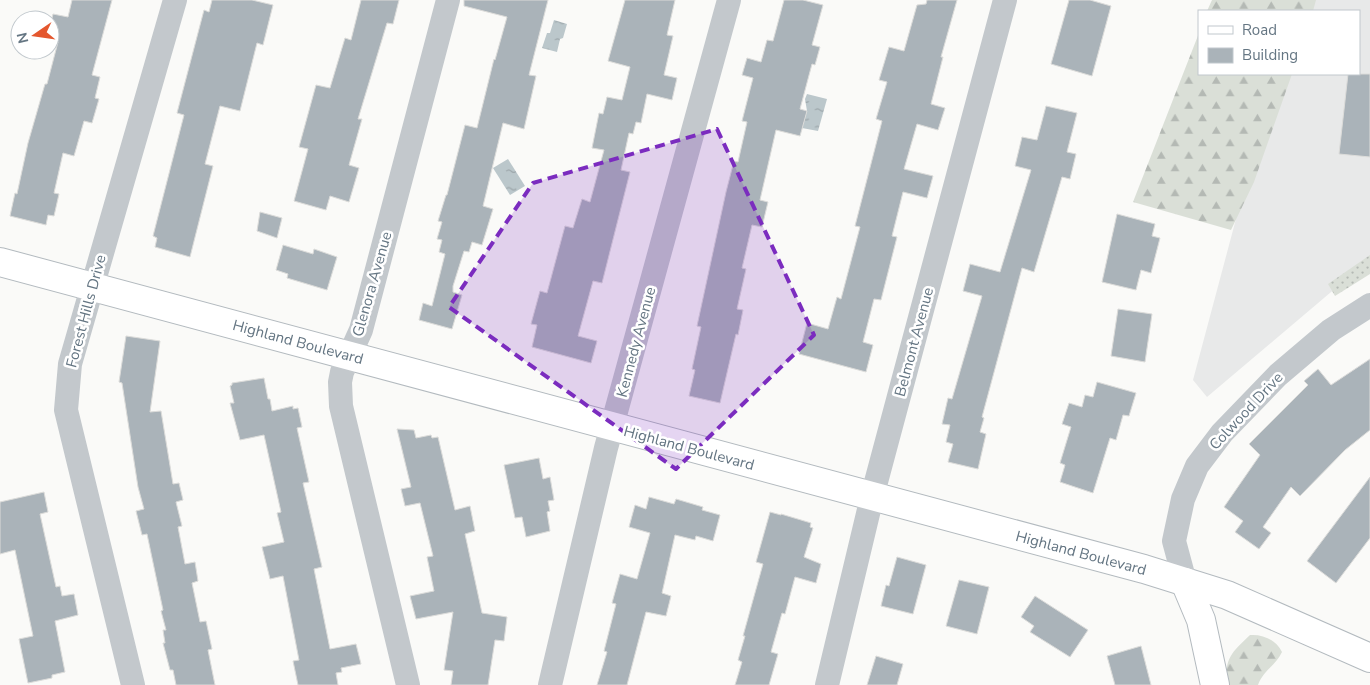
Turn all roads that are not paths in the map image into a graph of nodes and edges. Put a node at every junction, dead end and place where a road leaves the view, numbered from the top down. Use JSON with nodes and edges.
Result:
{"nodes":[{"id":1,"x":175,"y":0,"type":"edge"},
{"id":2,"x":448,"y":0,"type":"edge"},
{"id":3,"x":730,"y":0,"type":"edge"},
{"id":4,"x":1005,"y":0,"type":"edge"},
{"id":5,"x":0,"y":262,"type":"edge"},
{"id":6,"x":91,"y":286,"type":"junction"},
{"id":7,"x":1370,"y":305,"type":"edge"},
{"id":8,"x":350,"y":356,"type":"junction"},
{"id":9,"x":612,"y":428,"type":"junction"},
{"id":10,"x":872,"y":497,"type":"junction"},
{"id":11,"x":1186,"y":582,"type":"junction"},
{"id":12,"x":1370,"y":658,"type":"edge"},
{"id":13,"x":133,"y":685,"type":"edge"},
{"id":14,"x":408,"y":685,"type":"edge"},
{"id":15,"x":550,"y":685,"type":"edge"},
{"id":16,"x":827,"y":685,"type":"edge"},
{"id":17,"x":1215,"y":685,"type":"edge"}],
"edges":[{"from":1,"to":6,"type":"street","name":"Forest Hills Drive"},
{"from":2,"to":8,"type":"street","name":"Glenora Avenue"},
{"from":3,"to":9,"type":"street","name":"Kennedy Avenue"},
{"from":4,"to":10,"type":"street","name":"Belmont Avenue"},
{"from":5,"to":6,"type":"street","name":"Highland Boulevard"},
{"from":6,"to":8,"type":"street","name":"Highland Boulevard"},
{"from":6,"to":13,"type":"street","name":"Forest Hills Drive"},
{"from":7,"to":11,"type":"street","name":"Colwood Drive"},
{"from":8,"to":9,"type":"street","name":"Highland Boulevard"},
{"from":8,"to":14,"type":"street","name":"Glenora Avenue"},
{"from":9,"to":10,"type":"street","name":"Highland Boulevard"},
{"from":9,"to":15,"type":"street","name":"Kennedy Avenue"},
{"from":10,"to":11,"type":"street","name":"Highland Boulevard"},
{"from":10,"to":16,"type":"street","name":"Belmont Avenue"},
{"from":11,"to":12,"type":"street","name":"Highland Boulevard"},
{"from":11,"to":17,"type":"street"}]}
